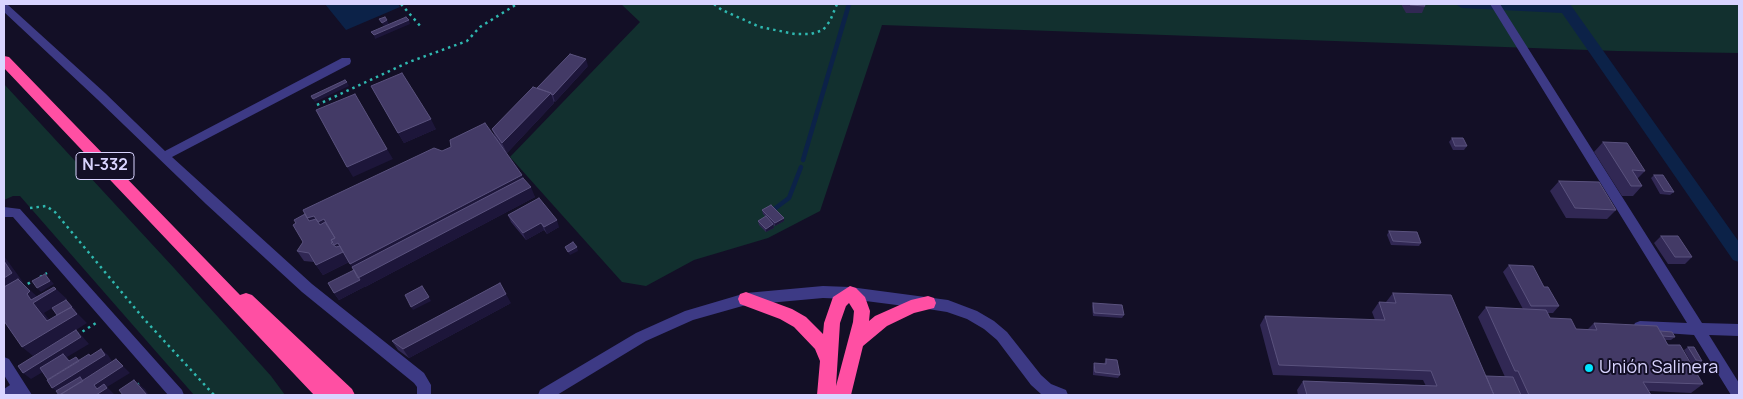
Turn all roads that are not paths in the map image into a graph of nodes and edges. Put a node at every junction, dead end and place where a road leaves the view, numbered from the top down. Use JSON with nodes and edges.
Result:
{"nodes":[{"id":1,"x":1495,"y":4,"type":"edge"},
{"id":2,"x":4,"y":7,"type":"edge"},
{"id":3,"x":4,"y":60,"type":"edge"},
{"id":4,"x":346,"y":60,"type":"dead end"},
{"id":5,"x":165,"y":156,"type":"junction"},
{"id":6,"x":10,"y":212,"type":"edge"},
{"id":7,"x":4,"y":219,"type":"edge"},
{"id":8,"x":206,"y":271,"type":"junction"},
{"id":9,"x":850,"y":293,"type":"junction"},
{"id":10,"x":746,"y":299,"type":"junction"},
{"id":11,"x":928,"y":303,"type":"junction"},
{"id":12,"x":1627,"y":326,"type":"edge"},
{"id":13,"x":1698,"y":329,"type":"junction"},
{"id":14,"x":1739,"y":330,"type":"edge"},
{"id":15,"x":856,"y":342,"type":"junction"},
{"id":16,"x":284,"y":354,"type":"junction"},
{"id":17,"x":829,"y":361,"type":"junction"},
{"id":18,"x":4,"y":363,"type":"edge"},
{"id":19,"x":18,"y":393,"type":"edge"},
{"id":20,"x":177,"y":395,"type":"edge"},
{"id":21,"x":314,"y":395,"type":"edge"},
{"id":22,"x":325,"y":395,"type":"edge"},
{"id":23,"x":346,"y":395,"type":"edge"},
{"id":24,"x":424,"y":395,"type":"edge"},
{"id":25,"x":545,"y":395,"type":"edge"},
{"id":26,"x":826,"y":395,"type":"edge"},
{"id":27,"x":842,"y":395,"type":"edge"},
{"id":28,"x":1061,"y":395,"type":"edge"},
{"id":29,"x":1739,"y":395,"type":"edge"}],
"edges":[{"from":1,"to":13,"type":"street"},
{"from":2,"to":5,"type":"street"},
{"from":3,"to":8,"type":"highway","number":"N-332"},
{"from":4,"to":5,"type":"street"},
{"from":5,"to":24,"type":"street"},
{"from":6,"to":7,"type":"street"},
{"from":6,"to":20,"type":"street"},
{"from":8,"to":16,"type":"highway","number":"N-332"},
{"from":8,"to":23,"type":"highway"},
{"from":9,"to":10,"type":"street"},
{"from":9,"to":11,"type":"street"},
{"from":9,"to":15,"type":"highway"},
{"from":9,"to":17,"type":"highway"},
{"from":10,"to":17,"type":"highway"},
{"from":10,"to":25,"type":"street"},
{"from":11,"to":15,"type":"highway"},
{"from":11,"to":28,"type":"street"},
{"from":12,"to":13,"type":"street"},
{"from":13,"to":14,"type":"street"},
{"from":13,"to":29,"type":"street"},
{"from":15,"to":27,"type":"highway"},
{"from":16,"to":21,"type":"highway","number":"N-332"},
{"from":16,"to":22,"type":"highway","number":"N-332"},
{"from":17,"to":26,"type":"highway"},
{"from":18,"to":19,"type":"street"}]}
